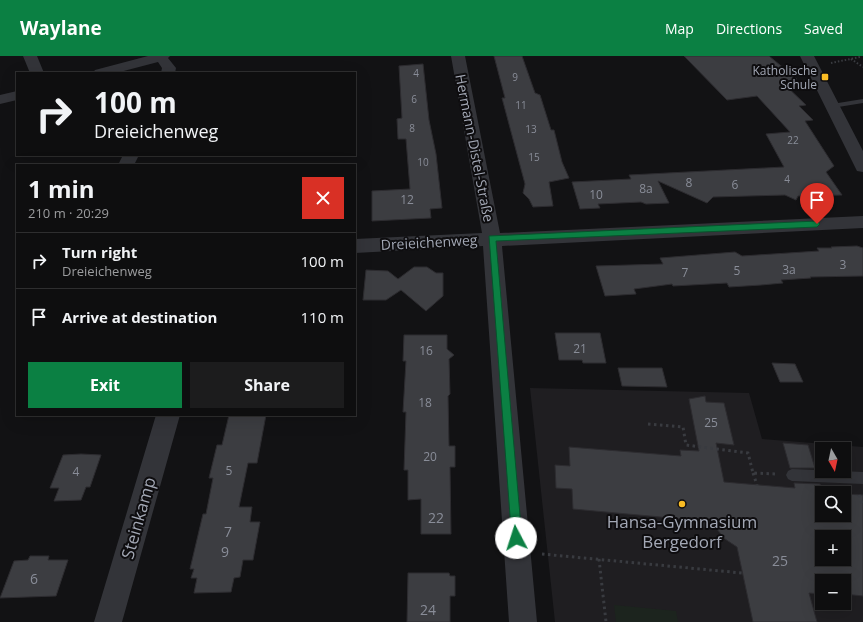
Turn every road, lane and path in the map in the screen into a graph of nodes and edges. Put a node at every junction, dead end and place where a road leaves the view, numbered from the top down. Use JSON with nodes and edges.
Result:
{"nodes":[{"id":1,"x":30,"y":56,"type":"edge"},
{"id":2,"x":162,"y":56,"type":"edge"},
{"id":3,"x":458,"y":56,"type":"edge"},
{"id":4,"x":807,"y":56,"type":"edge"},
{"id":5,"x":860,"y":57,"type":"edge"},
{"id":6,"x":863,"y":67,"type":"edge"},
{"id":7,"x":37,"y":72,"type":"edge"},
{"id":8,"x":104,"y":72,"type":"edge"},
{"id":9,"x":168,"y":72,"type":"edge"},
{"id":10,"x":16,"y":95,"type":"edge"},
{"id":11,"x":0,"y":100,"type":"edge"},
{"id":12,"x":863,"y":101,"type":"edge"},
{"id":13,"x":832,"y":106,"type":"junction"},
{"id":14,"x":858,"y":147,"type":"edge"},
{"id":15,"x":863,"y":167,"type":"edge"},
{"id":16,"x":863,"y":222,"type":"edge"},
{"id":17,"x":492,"y":238,"type":"junction"},
{"id":18,"x":356,"y":246,"type":"edge"},
{"id":19,"x":168,"y":416,"type":"edge"},
{"id":20,"x":648,"y":424,"type":"dead end"},
{"id":21,"x":753,"y":473,"type":"junction"},
{"id":22,"x":792,"y":475,"type":"joint"},
{"id":23,"x":863,"y":478,"type":"edge"},
{"id":24,"x":757,"y":485,"type":"dead end"},
{"id":25,"x":548,"y":554,"type":"dead end"},
{"id":26,"x":599,"y":559,"type":"junction"},
{"id":27,"x":742,"y":574,"type":"dead end"},
{"id":28,"x":108,"y":622,"type":"edge"},
{"id":29,"x":524,"y":622,"type":"edge"},
{"id":30,"x":606,"y":622,"type":"edge"}],
"edges":[{"from":1,"to":7,"type":"street"},
{"from":2,"to":8,"type":"street"},
{"from":2,"to":9,"type":"street"},
{"from":3,"to":17,"type":"street","name":"Hermann-Distel-Straße"},
{"from":4,"to":13,"type":"street"},
{"from":5,"to":6,"type":"path"},
{"from":10,"to":11,"type":"street"},
{"from":12,"to":13,"type":"lane"},
{"from":13,"to":14,"type":"street"},
{"from":14,"to":15,"type":"street"},
{"from":16,"to":17,"type":"street","name":"Dreieichenweg"},
{"from":17,"to":18,"type":"street","name":"Dreieichenweg"},
{"from":17,"to":29,"type":"street","name":"Hermann-Distel-Straße"},
{"from":19,"to":28,"type":"street","name":"Steinkamp"},
{"from":20,"to":21,"type":"path"},
{"from":21,"to":22,"type":"path"},
{"from":21,"to":24,"type":"path"},
{"from":22,"to":23,"type":"lane"},
{"from":25,"to":26,"type":"path"},
{"from":26,"to":27,"type":"path"},
{"from":26,"to":30,"type":"path"}]}
